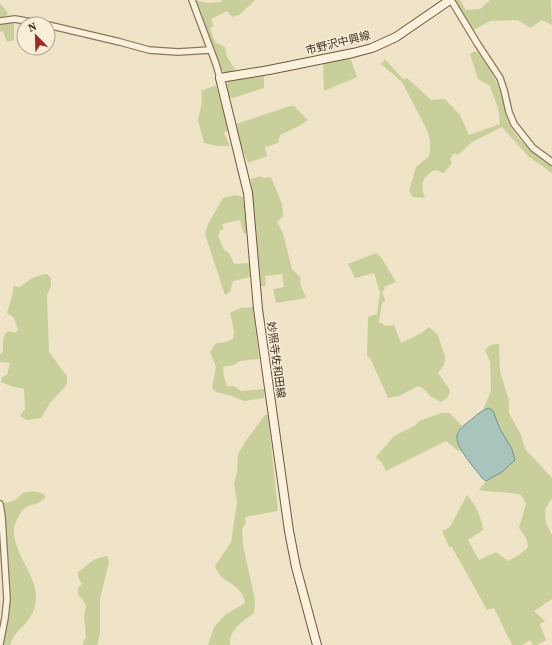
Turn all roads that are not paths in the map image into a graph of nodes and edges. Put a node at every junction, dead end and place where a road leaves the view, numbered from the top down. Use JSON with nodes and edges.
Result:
{"nodes":[{"id":1,"x":192,"y":0,"type":"edge"},
{"id":2,"x":451,"y":0,"type":"edge"},
{"id":3,"x":16,"y":19,"type":"edge"},
{"id":4,"x":0,"y":21,"type":"edge"},
{"id":5,"x":56,"y":28,"type":"edge"},
{"id":6,"x":210,"y":50,"type":"junction"},
{"id":7,"x":220,"y":78,"type":"junction"},
{"id":8,"x":552,"y":162,"type":"edge"},
{"id":9,"x":0,"y":504,"type":"edge"},
{"id":10,"x":0,"y":644,"type":"edge"},
{"id":11,"x":316,"y":645,"type":"edge"}],
"edges":[{"from":1,"to":6,"type":"street"},
{"from":2,"to":7,"type":"main road","name":"市野沢中興線"},
{"from":2,"to":8,"type":"street"},
{"from":3,"to":4,"type":"street"},
{"from":5,"to":6,"type":"street"},
{"from":6,"to":7,"type":"street"},
{"from":7,"to":11,"type":"main road","name":"妙照寺佐和田線"},
{"from":9,"to":10,"type":"street"}]}
